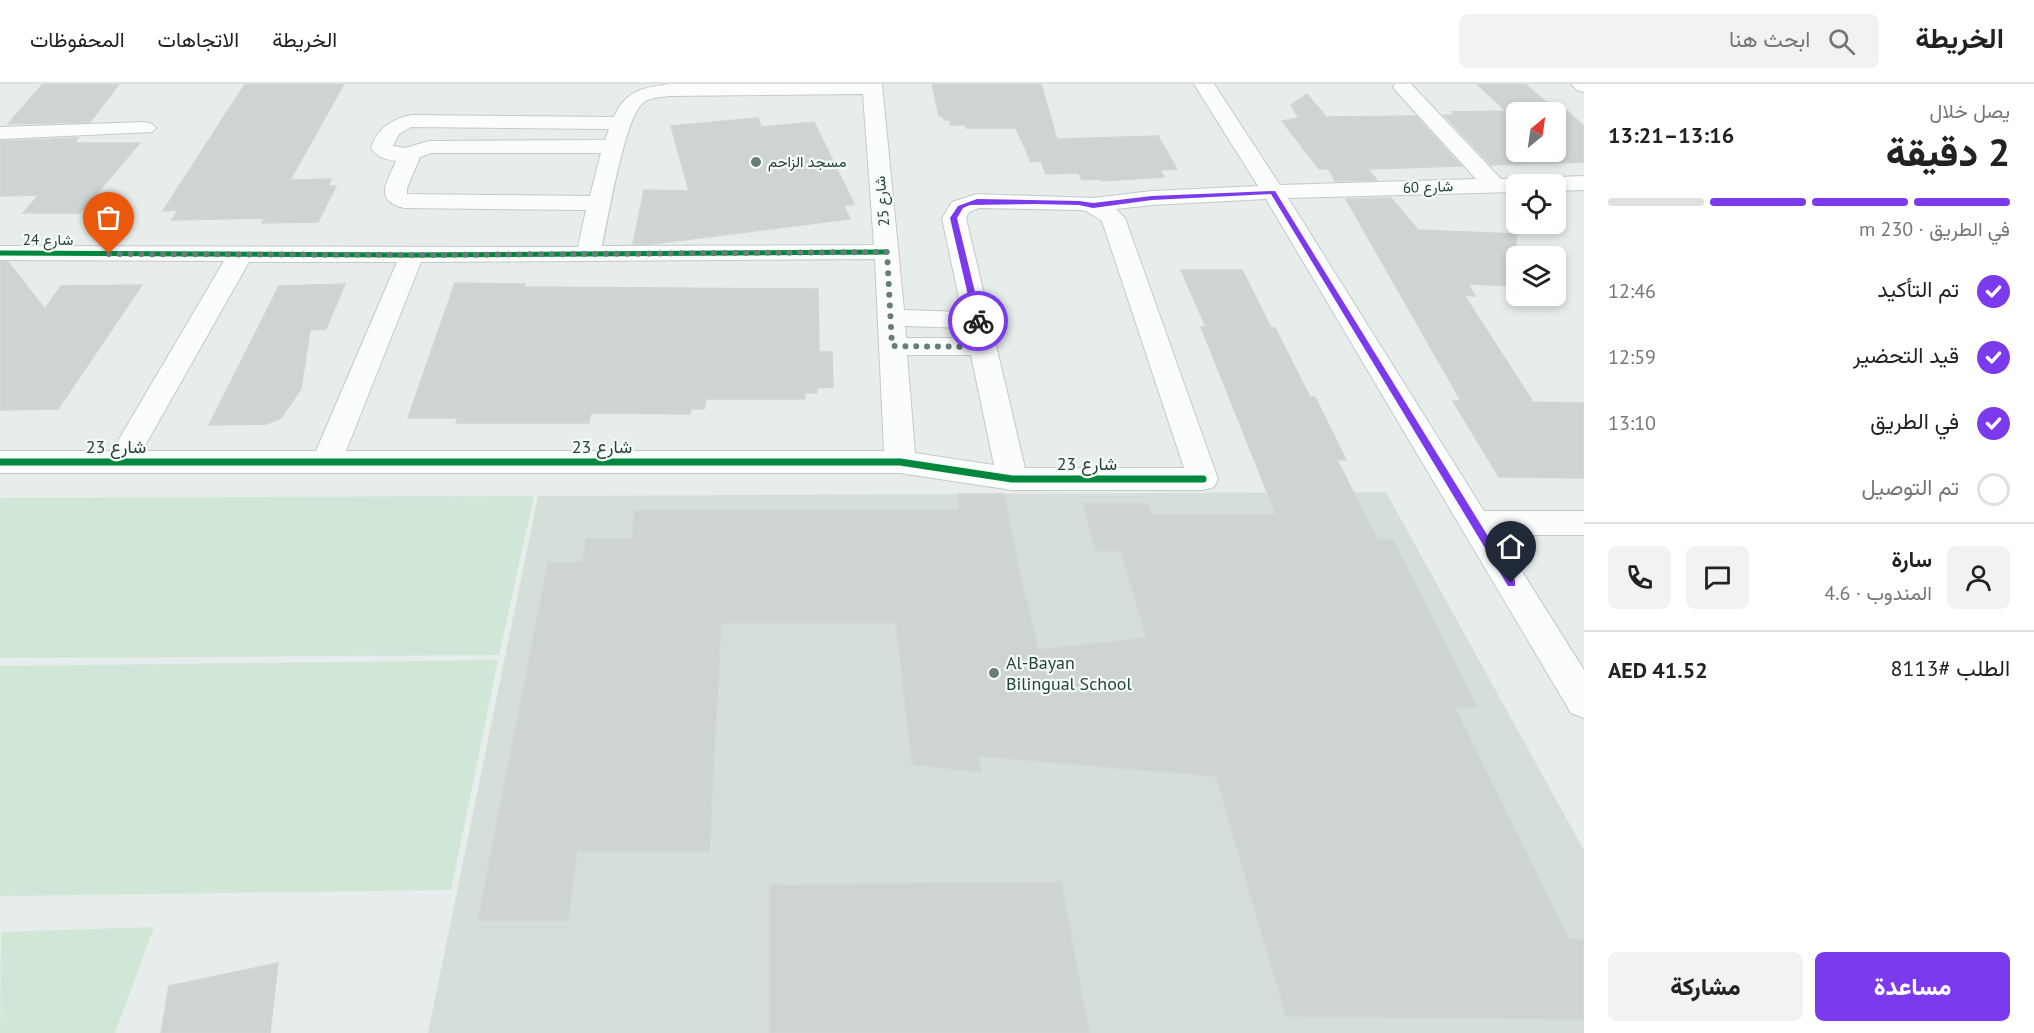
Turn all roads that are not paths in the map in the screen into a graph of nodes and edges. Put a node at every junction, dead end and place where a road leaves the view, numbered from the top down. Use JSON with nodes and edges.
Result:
{"nodes":[{"id":1,"x":1204,"y":84,"type":"edge"},
{"id":2,"x":872,"y":86,"type":"edge"},
{"id":3,"x":1403,"y":87,"type":"dead end"},
{"id":4,"x":622,"y":123,"type":"junction"},
{"id":5,"x":145,"y":128,"type":"dead end"},
{"id":6,"x":0,"y":133,"type":"edge"},
{"id":7,"x":615,"y":146,"type":"junction"},
{"id":8,"x":410,"y":155,"type":"junction"},
{"id":9,"x":1584,"y":183,"type":"edge"},
{"id":10,"x":1494,"y":185,"type":"junction"},
{"id":11,"x":1273,"y":192,"type":"junction"},
{"id":12,"x":600,"y":203,"type":"junction"},
{"id":13,"x":1093,"y":206,"type":"junction"},
{"id":14,"x":887,"y":252,"type":"junction"},
{"id":15,"x":0,"y":253,"type":"edge"},
{"id":16,"x":588,"y":254,"type":"junction"},
{"id":17,"x":241,"y":255,"type":"junction"},
{"id":18,"x":412,"y":255,"type":"junction"},
{"id":19,"x":890,"y":318,"type":"junction"},
{"id":20,"x":978,"y":320,"type":"junction"},
{"id":21,"x":892,"y":346,"type":"junction"},
{"id":22,"x":984,"y":347,"type":"junction"},
{"id":23,"x":327,"y":461,"type":"junction"},
{"id":24,"x":0,"y":462,"type":"edge"},
{"id":25,"x":121,"y":462,"type":"junction"},
{"id":26,"x":900,"y":462,"type":"junction"},
{"id":27,"x":1012,"y":479,"type":"junction"},
{"id":28,"x":1475,"y":523,"type":"junction"},
{"id":29,"x":1584,"y":523,"type":"edge"},
{"id":30,"x":1584,"y":702,"type":"edge"}],
"edges":[{"from":1,"to":11,"type":"street"},
{"from":2,"to":4,"type":"street"},
{"from":2,"to":14,"type":"street","name":"شارع 25"},
{"from":3,"to":10,"type":"street"},
{"from":4,"to":7,"type":"street"},
{"from":4,"to":8,"type":"street"},
{"from":5,"to":6,"type":"street"},
{"from":7,"to":8,"type":"street"},
{"from":7,"to":12,"type":"street"},
{"from":8,"to":12,"type":"street"},
{"from":9,"to":10,"type":"street","name":"شارع 60"},
{"from":10,"to":11,"type":"street","name":"شارع 60"},
{"from":11,"to":13,"type":"street","name":"شارع 60"},
{"from":11,"to":28,"type":"street"},
{"from":12,"to":16,"type":"street"},
{"from":13,"to":20,"type":"street","name":"شارع 60"},
{"from":13,"to":27,"type":"street","name":"شارع 23"},
{"from":14,"to":16,"type":"street","name":"شارع 24"},
{"from":14,"to":19,"type":"street","name":"شارع 25"},
{"from":15,"to":17,"type":"street","name":"شارع 24"},
{"from":16,"to":18,"type":"street","name":"شارع 24"},
{"from":17,"to":18,"type":"street","name":"شارع 24"},
{"from":17,"to":25,"type":"street"},
{"from":18,"to":23,"type":"street"},
{"from":19,"to":20,"type":"street"},
{"from":19,"to":21,"type":"street","name":"شارع 25"},
{"from":20,"to":22,"type":"street","name":"شارع 60"},
{"from":21,"to":22,"type":"street"},
{"from":21,"to":26,"type":"street","name":"شارع 25"},
{"from":22,"to":27,"type":"street","name":"شارع 60"},
{"from":23,"to":25,"type":"street","name":"شارع 23"},
{"from":23,"to":26,"type":"street","name":"شارع 23"},
{"from":24,"to":25,"type":"street","name":"شارع 23"},
{"from":26,"to":27,"type":"street","name":"شارع 23"},
{"from":28,"to":29,"type":"street"},
{"from":28,"to":30,"type":"street"}]}
